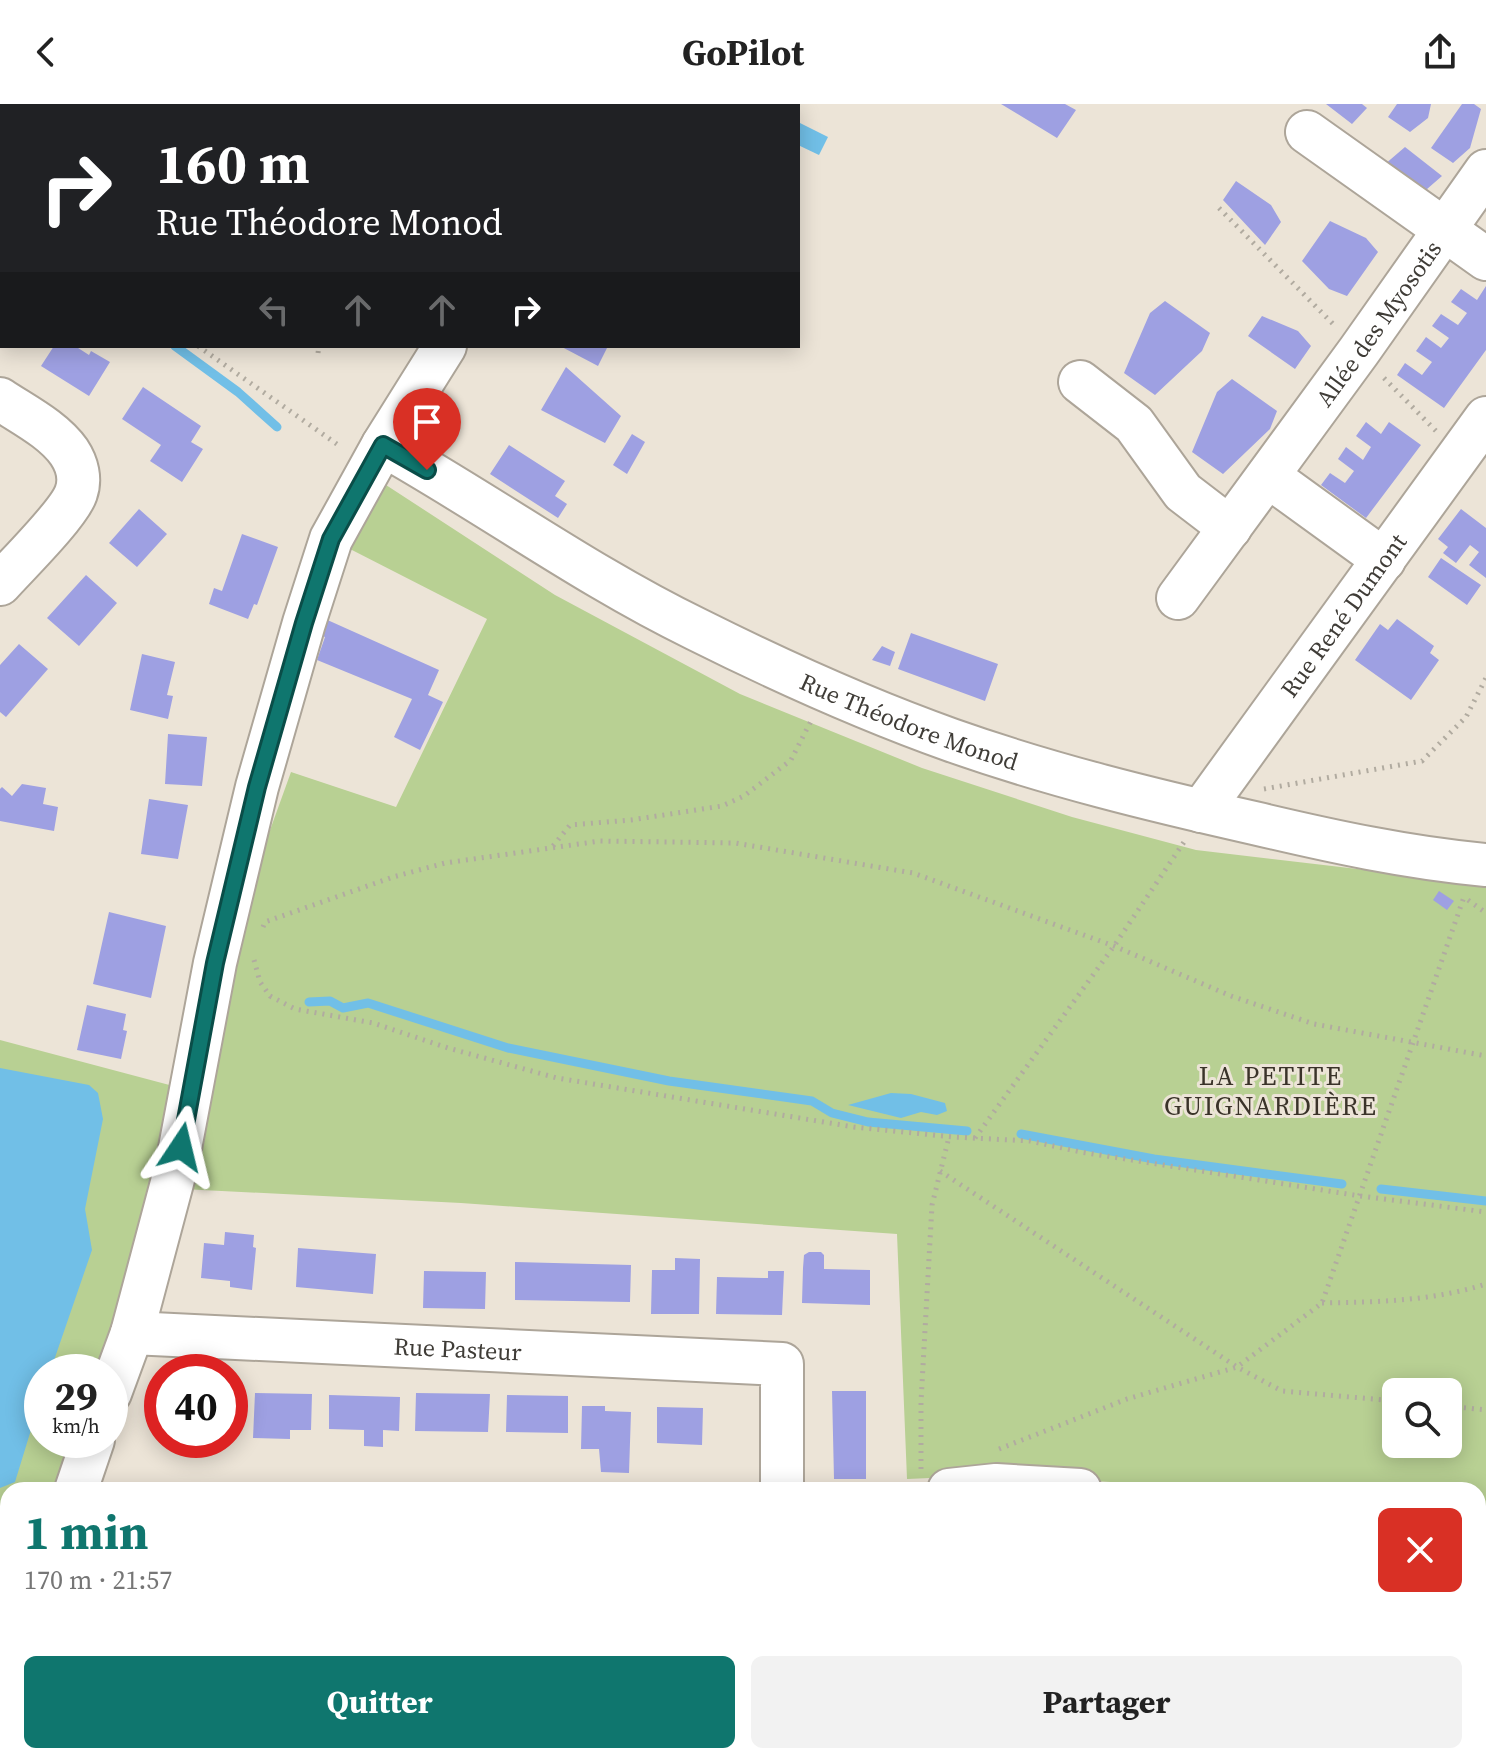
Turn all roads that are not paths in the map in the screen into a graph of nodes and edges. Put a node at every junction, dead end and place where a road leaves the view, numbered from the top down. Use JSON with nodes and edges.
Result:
{"nodes":[{"id":1,"x":1307,"y":132,"type":"dead end"},
{"id":2,"x":1486,"y":171,"type":"edge"},
{"id":3,"x":1445,"y":229,"type":"junction"},
{"id":4,"x":1486,"y":259,"type":"edge"},
{"id":5,"x":443,"y":348,"type":"edge"},
{"id":6,"x":1080,"y":382,"type":"dead end"},
{"id":7,"x":0,"y":399,"type":"edge"},
{"id":8,"x":1486,"y":418,"type":"edge"},
{"id":9,"x":364,"y":448,"type":"junction"},
{"id":10,"x":1268,"y":476,"type":"junction"},
{"id":11,"x":1230,"y":528,"type":"junction"},
{"id":12,"x":1384,"y":560,"type":"junction"},
{"id":13,"x":0,"y":584,"type":"edge"},
{"id":14,"x":1178,"y":598,"type":"dead end"},
{"id":15,"x":1218,"y":815,"type":"junction"},
{"id":16,"x":1475,"y":881,"type":"edge"},
{"id":17,"x":132,"y":1333,"type":"junction"},
{"id":18,"x":124,"y":1354,"type":"edge"},
{"id":19,"x":87,"y":1458,"type":"edge"},
{"id":20,"x":79,"y":1482,"type":"edge"},
{"id":21,"x":782,"y":1482,"type":"edge"}],
"edges":[{"from":1,"to":3,"type":"street"},
{"from":2,"to":3,"type":"street","name":"Allée des Myosotis"},
{"from":3,"to":4,"type":"street"},
{"from":3,"to":10,"type":"street","name":"Allée des Myosotis"},
{"from":5,"to":9,"type":"street"},
{"from":6,"to":11,"type":"street"},
{"from":7,"to":13,"type":"street"},
{"from":8,"to":12,"type":"street","name":"Rue René Dumont"},
{"from":9,"to":15,"type":"street","name":"Rue Théodore Monod"},
{"from":9,"to":17,"type":"street"},
{"from":10,"to":11,"type":"street","name":"Allée des Myosotis"},
{"from":10,"to":12,"type":"street"},
{"from":11,"to":14,"type":"street","name":"Allée des Myosotis"},
{"from":12,"to":15,"type":"street","name":"Rue René Dumont"},
{"from":15,"to":16,"type":"street","name":"Rue Théodore Monod"},
{"from":17,"to":18,"type":"street"},
{"from":17,"to":21,"type":"street","name":"Rue Pasteur"},
{"from":19,"to":20,"type":"street"}]}
